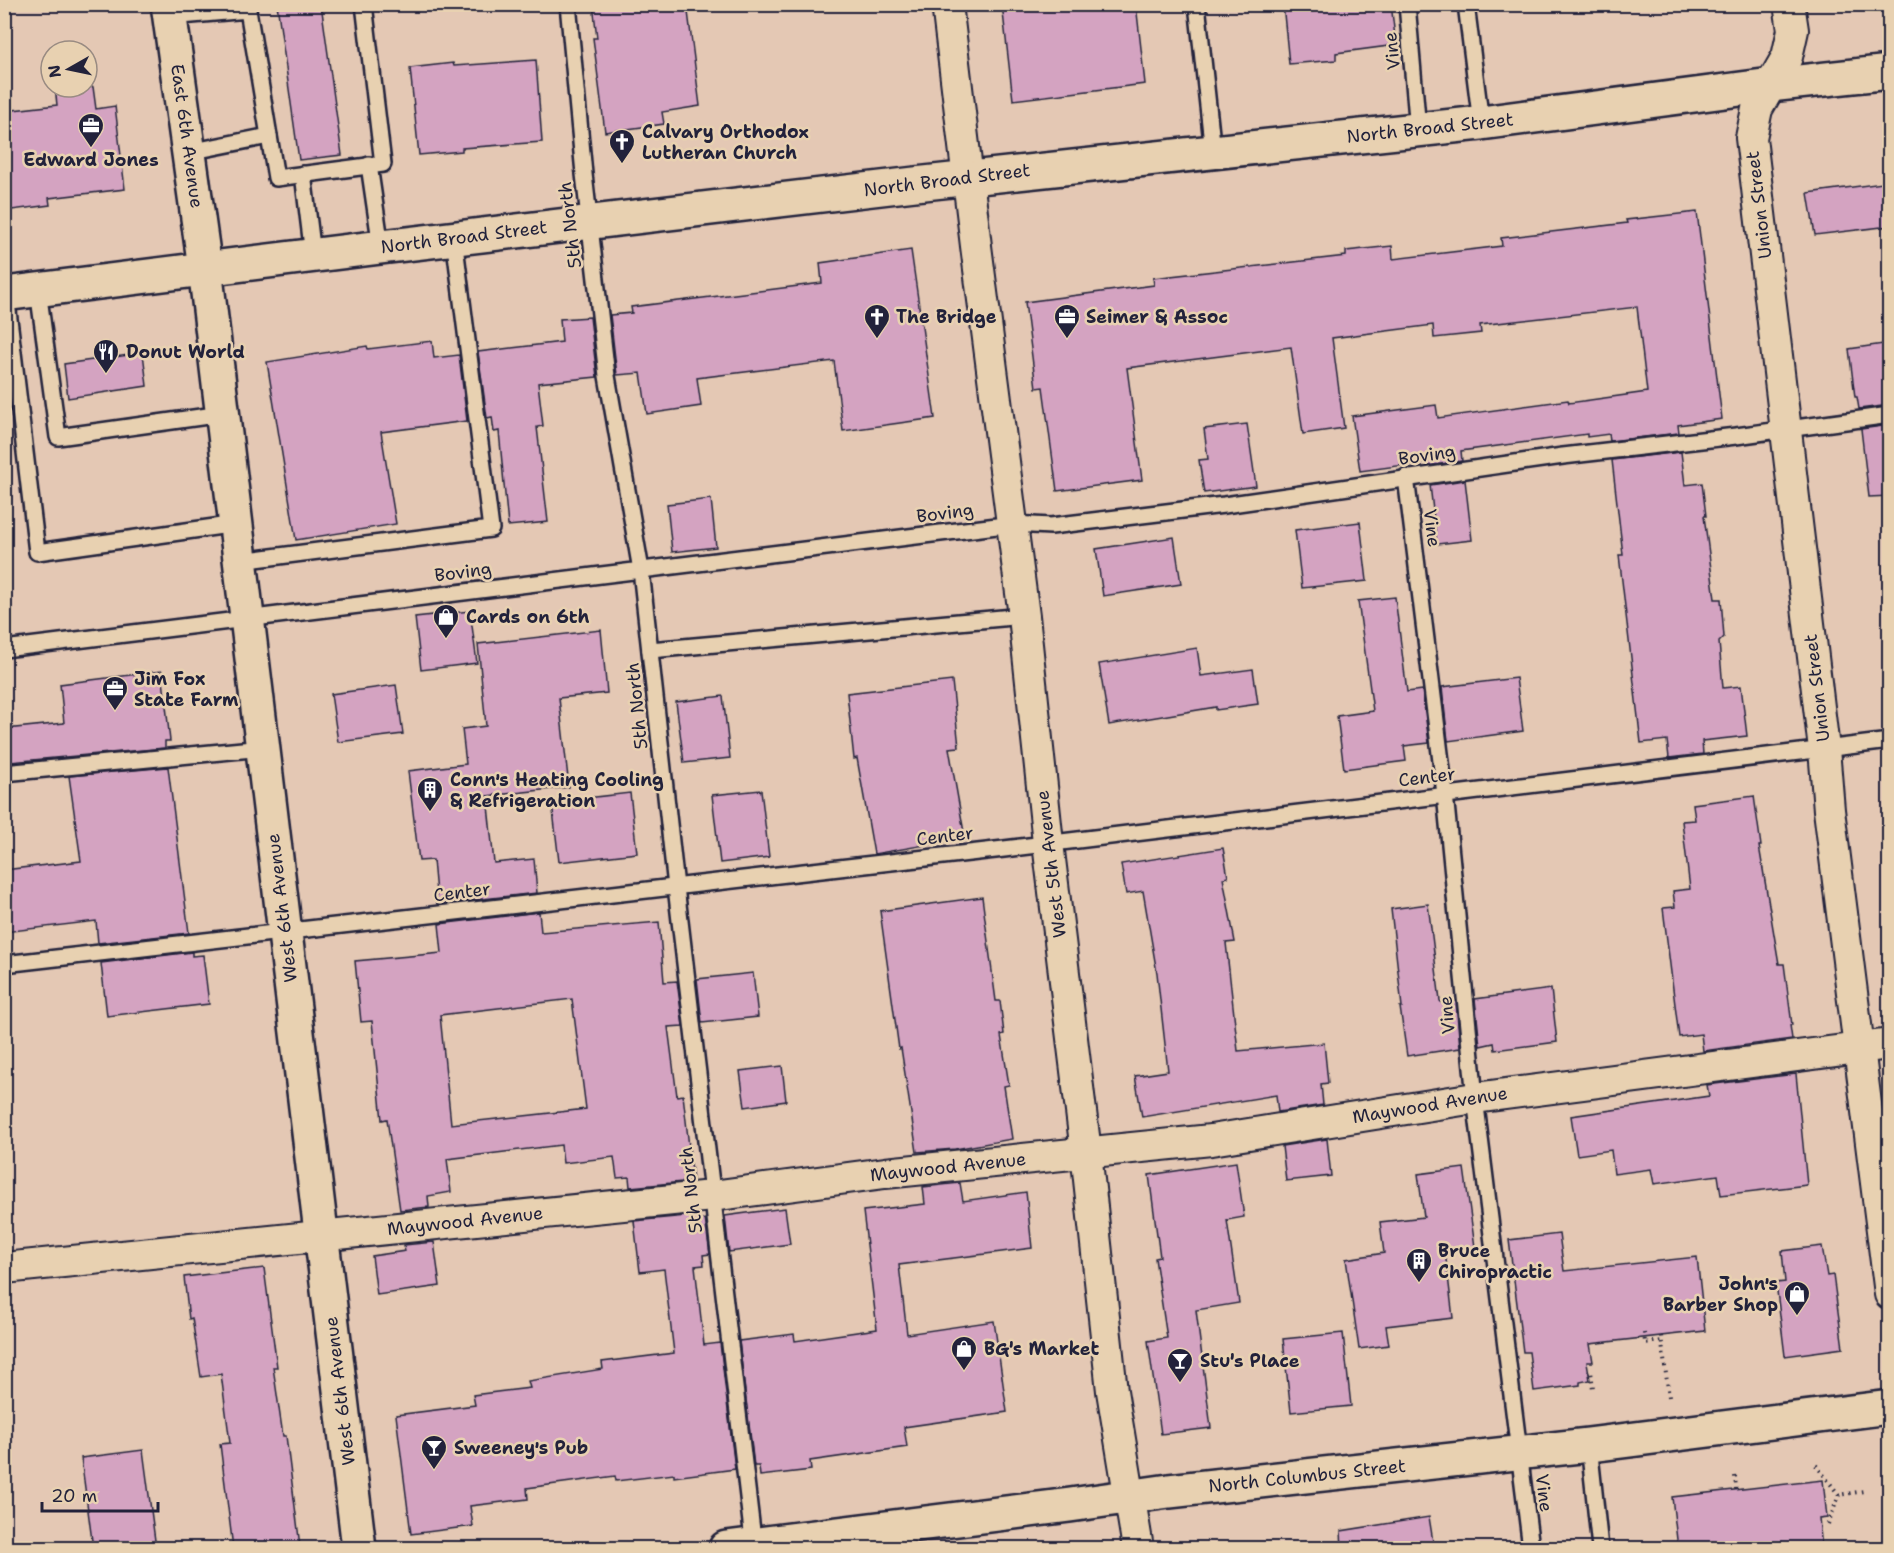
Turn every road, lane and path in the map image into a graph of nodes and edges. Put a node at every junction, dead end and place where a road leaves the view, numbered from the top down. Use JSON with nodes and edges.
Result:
{"nodes":[{"id":1,"x":364,"y":4,"type":"edge"},
{"id":2,"x":568,"y":4,"type":"edge"},
{"id":3,"x":947,"y":4,"type":"edge"},
{"id":4,"x":1197,"y":4,"type":"edge"},
{"id":5,"x":1407,"y":4,"type":"edge"},
{"id":6,"x":1466,"y":4,"type":"edge"},
{"id":7,"x":1789,"y":4,"type":"edge"},
{"id":8,"x":247,"y":8,"type":"edge"},
{"id":9,"x":169,"y":11,"type":"edge"},
{"id":10,"x":1890,"y":72,"type":"edge"},
{"id":11,"x":1771,"y":85,"type":"junction"},
{"id":12,"x":1480,"y":123,"type":"junction"},
{"id":13,"x":1418,"y":130,"type":"junction"},
{"id":14,"x":270,"y":136,"type":"junction"},
{"id":15,"x":189,"y":152,"type":"junction"},
{"id":16,"x":1213,"y":152,"type":"junction"},
{"id":17,"x":369,"y":165,"type":"junction"},
{"id":18,"x":303,"y":174,"type":"junction"},
{"id":19,"x":968,"y":178,"type":"junction"},
{"id":20,"x":590,"y":222,"type":"junction"},
{"id":21,"x":454,"y":238,"type":"junction"},
{"id":22,"x":381,"y":247,"type":"junction"},
{"id":23,"x":313,"y":255,"type":"junction"},
{"id":24,"x":205,"y":268,"type":"junction"},
{"id":25,"x":38,"y":290,"type":"junction"},
{"id":26,"x":5,"y":294,"type":"edge"},
{"id":27,"x":222,"y":414,"type":"junction"},
{"id":28,"x":1890,"y":416,"type":"edge"},
{"id":29,"x":1785,"y":428,"type":"junction"},
{"id":30,"x":1406,"y":477,"type":"junction"},
{"id":31,"x":236,"y":524,"type":"junction"},
{"id":32,"x":1013,"y":524,"type":"junction"},
{"id":33,"x":240,"y":561,"type":"junction"},
{"id":34,"x":641,"y":570,"type":"junction"},
{"id":35,"x":1024,"y":616,"type":"junction"},
{"id":36,"x":247,"y":618,"type":"junction"},
{"id":37,"x":4,"y":649,"type":"edge"},
{"id":38,"x":650,"y":651,"type":"junction"},
{"id":39,"x":1890,"y":741,"type":"edge"},
{"id":40,"x":263,"y":748,"type":"junction"},
{"id":41,"x":1824,"y":749,"type":"junction"},
{"id":42,"x":4,"y":773,"type":"edge"},
{"id":43,"x":1445,"y":794,"type":"junction"},
{"id":44,"x":1048,"y":843,"type":"junction"},
{"id":45,"x":676,"y":887,"type":"junction"},
{"id":46,"x":285,"y":932,"type":"junction"},
{"id":47,"x":4,"y":964,"type":"edge"},
{"id":48,"x":1890,"y":1044,"type":"edge"},
{"id":49,"x":1859,"y":1048,"type":"junction"},
{"id":50,"x":1475,"y":1098,"type":"junction"},
{"id":51,"x":1086,"y":1152,"type":"junction"},
{"id":52,"x":712,"y":1196,"type":"junction"},
{"id":53,"x":321,"y":1236,"type":"junction"},
{"id":54,"x":4,"y":1268,"type":"edge"},
{"id":55,"x":1890,"y":1294,"type":"edge"},
{"id":56,"x":1644,"y":1333,"type":"dead end"},
{"id":57,"x":1588,"y":1372,"type":"dead end"},
{"id":58,"x":1593,"y":1389,"type":"dead end"},
{"id":59,"x":1890,"y":1407,"type":"edge"},
{"id":60,"x":1674,"y":1434,"type":"junction"},
{"id":61,"x":1590,"y":1445,"type":"junction"},
{"id":62,"x":1519,"y":1453,"type":"junction"},
{"id":63,"x":1816,"y":1465,"type":"dead end"},
{"id":64,"x":1735,"y":1476,"type":"dead end"},
{"id":65,"x":1736,"y":1490,"type":"dead end"},
{"id":66,"x":1864,"y":1491,"type":"dead end"},
{"id":67,"x":1839,"y":1495,"type":"junction"},
{"id":68,"x":1128,"y":1496,"type":"junction"},
{"id":69,"x":1828,"y":1524,"type":"dead end"},
{"id":70,"x":744,"y":1547,"type":"edge"},
{"id":71,"x":359,"y":1548,"type":"edge"},
{"id":72,"x":1138,"y":1548,"type":"edge"},
{"id":73,"x":1531,"y":1548,"type":"edge"},
{"id":74,"x":1600,"y":1548,"type":"edge"}],
"edges":[{"from":1,"to":17,"type":"lane"},
{"from":2,"to":20,"type":"lane","name":"5th North"},
{"from":3,"to":19,"type":"street","name":"West 5th Avenue"},
{"from":4,"to":16,"type":"lane"},
{"from":5,"to":13,"type":"lane","name":"Vine"},
{"from":6,"to":12,"type":"lane"},
{"from":7,"to":11,"type":"street","name":"Union Street"},
{"from":8,"to":9,"type":"lane"},
{"from":8,"to":14,"type":"lane"},
{"from":9,"to":15,"type":"street","name":"East 6th Avenue"},
{"from":10,"to":11,"type":"street","name":"North Broad Street"},
{"from":11,"to":12,"type":"street","name":"North Broad Street"},
{"from":11,"to":29,"type":"street","name":"Union Street"},
{"from":12,"to":13,"type":"street","name":"North Broad Street"},
{"from":13,"to":16,"type":"street","name":"North Broad Street"},
{"from":14,"to":15,"type":"lane"},
{"from":14,"to":18,"type":"lane"},
{"from":15,"to":24,"type":"street","name":"East 6th Avenue"},
{"from":16,"to":19,"type":"street","name":"North Broad Street"},
{"from":17,"to":18,"type":"lane"},
{"from":17,"to":22,"type":"lane"},
{"from":18,"to":23,"type":"lane"},
{"from":19,"to":20,"type":"street","name":"North Broad Street"},
{"from":19,"to":32,"type":"street","name":"West 5th Avenue"},
{"from":20,"to":21,"type":"street","name":"North Broad Street"},
{"from":20,"to":34,"type":"lane","name":"5th North"},
{"from":21,"to":22,"type":"street","name":"North Broad Street"},
{"from":21,"to":33,"type":"lane"},
{"from":22,"to":23,"type":"street","name":"North Broad Street"},
{"from":23,"to":24,"type":"street","name":"North Broad Street"},
{"from":24,"to":25,"type":"street","name":"North Broad Street"},
{"from":24,"to":27,"type":"street","name":"West 6th Avenue"},
{"from":25,"to":26,"type":"street","name":"North Broad Street"},
{"from":25,"to":27,"type":"lane"},
{"from":26,"to":31,"type":"lane"},
{"from":27,"to":31,"type":"street","name":"West 6th Avenue"},
{"from":28,"to":29,"type":"lane","name":"Boving"},
{"from":29,"to":30,"type":"lane","name":"Boving"},
{"from":29,"to":41,"type":"street","name":"Union Street"},
{"from":30,"to":32,"type":"lane","name":"Boving"},
{"from":30,"to":43,"type":"lane","name":"Vine"},
{"from":31,"to":33,"type":"street","name":"West 6th Avenue"},
{"from":32,"to":34,"type":"lane","name":"Boving"},
{"from":32,"to":35,"type":"street","name":"West 5th Avenue"},
{"from":33,"to":36,"type":"street","name":"West 6th Avenue"},
{"from":34,"to":36,"type":"lane","name":"Boving"},
{"from":34,"to":38,"type":"lane","name":"5th North"},
{"from":35,"to":38,"type":"lane"},
{"from":35,"to":44,"type":"street","name":"West 5th Avenue"},
{"from":36,"to":37,"type":"lane","name":"Boving"},
{"from":36,"to":40,"type":"street","name":"West 6th Avenue"},
{"from":38,"to":45,"type":"lane","name":"5th North"},
{"from":39,"to":41,"type":"lane","name":"Center"},
{"from":40,"to":42,"type":"lane"},
{"from":40,"to":46,"type":"street","name":"West 6th Avenue"},
{"from":41,"to":43,"type":"lane","name":"Center"},
{"from":41,"to":49,"type":"street","name":"Union Street"},
{"from":43,"to":44,"type":"lane","name":"Center"},
{"from":43,"to":50,"type":"lane","name":"Vine"},
{"from":44,"to":45,"type":"lane","name":"Center"},
{"from":44,"to":51,"type":"street","name":"West 5th Avenue"},
{"from":45,"to":46,"type":"lane","name":"Center"},
{"from":45,"to":52,"type":"lane","name":"5th North"},
{"from":46,"to":47,"type":"lane","name":"Center"},
{"from":46,"to":53,"type":"street","name":"West 6th Avenue"},
{"from":48,"to":49,"type":"street","name":"Maywood Avenue"},
{"from":49,"to":50,"type":"street","name":"Maywood Avenue"},
{"from":49,"to":55,"type":"street","name":"Union Street"},
{"from":50,"to":51,"type":"street","name":"Maywood Avenue"},
{"from":50,"to":62,"type":"lane","name":"Vine"},
{"from":51,"to":52,"type":"street","name":"Maywood Avenue"},
{"from":51,"to":68,"type":"street","name":"West 5th Avenue"},
{"from":52,"to":53,"type":"street","name":"Maywood Avenue"},
{"from":52,"to":70,"type":"lane","name":"5th North"},
{"from":53,"to":54,"type":"street","name":"Maywood Avenue"},
{"from":53,"to":71,"type":"street","name":"West 6th Avenue"},
{"from":56,"to":60,"type":"path"},
{"from":57,"to":58,"type":"path"},
{"from":59,"to":60,"type":"street","name":"North Columbus Street"},
{"from":60,"to":61,"type":"street","name":"North Columbus Street"},
{"from":61,"to":62,"type":"street","name":"North Columbus Street"},
{"from":61,"to":74,"type":"lane"},
{"from":62,"to":68,"type":"street","name":"North Columbus Street"},
{"from":62,"to":73,"type":"lane","name":"Vine"},
{"from":63,"to":67,"type":"path"},
{"from":64,"to":65,"type":"path"},
{"from":66,"to":67,"type":"path"},
{"from":67,"to":69,"type":"path"},
{"from":68,"to":70,"type":"street","name":"North Columbus Street"},
{"from":68,"to":72,"type":"street","name":"West 5th Avenue"}]}
